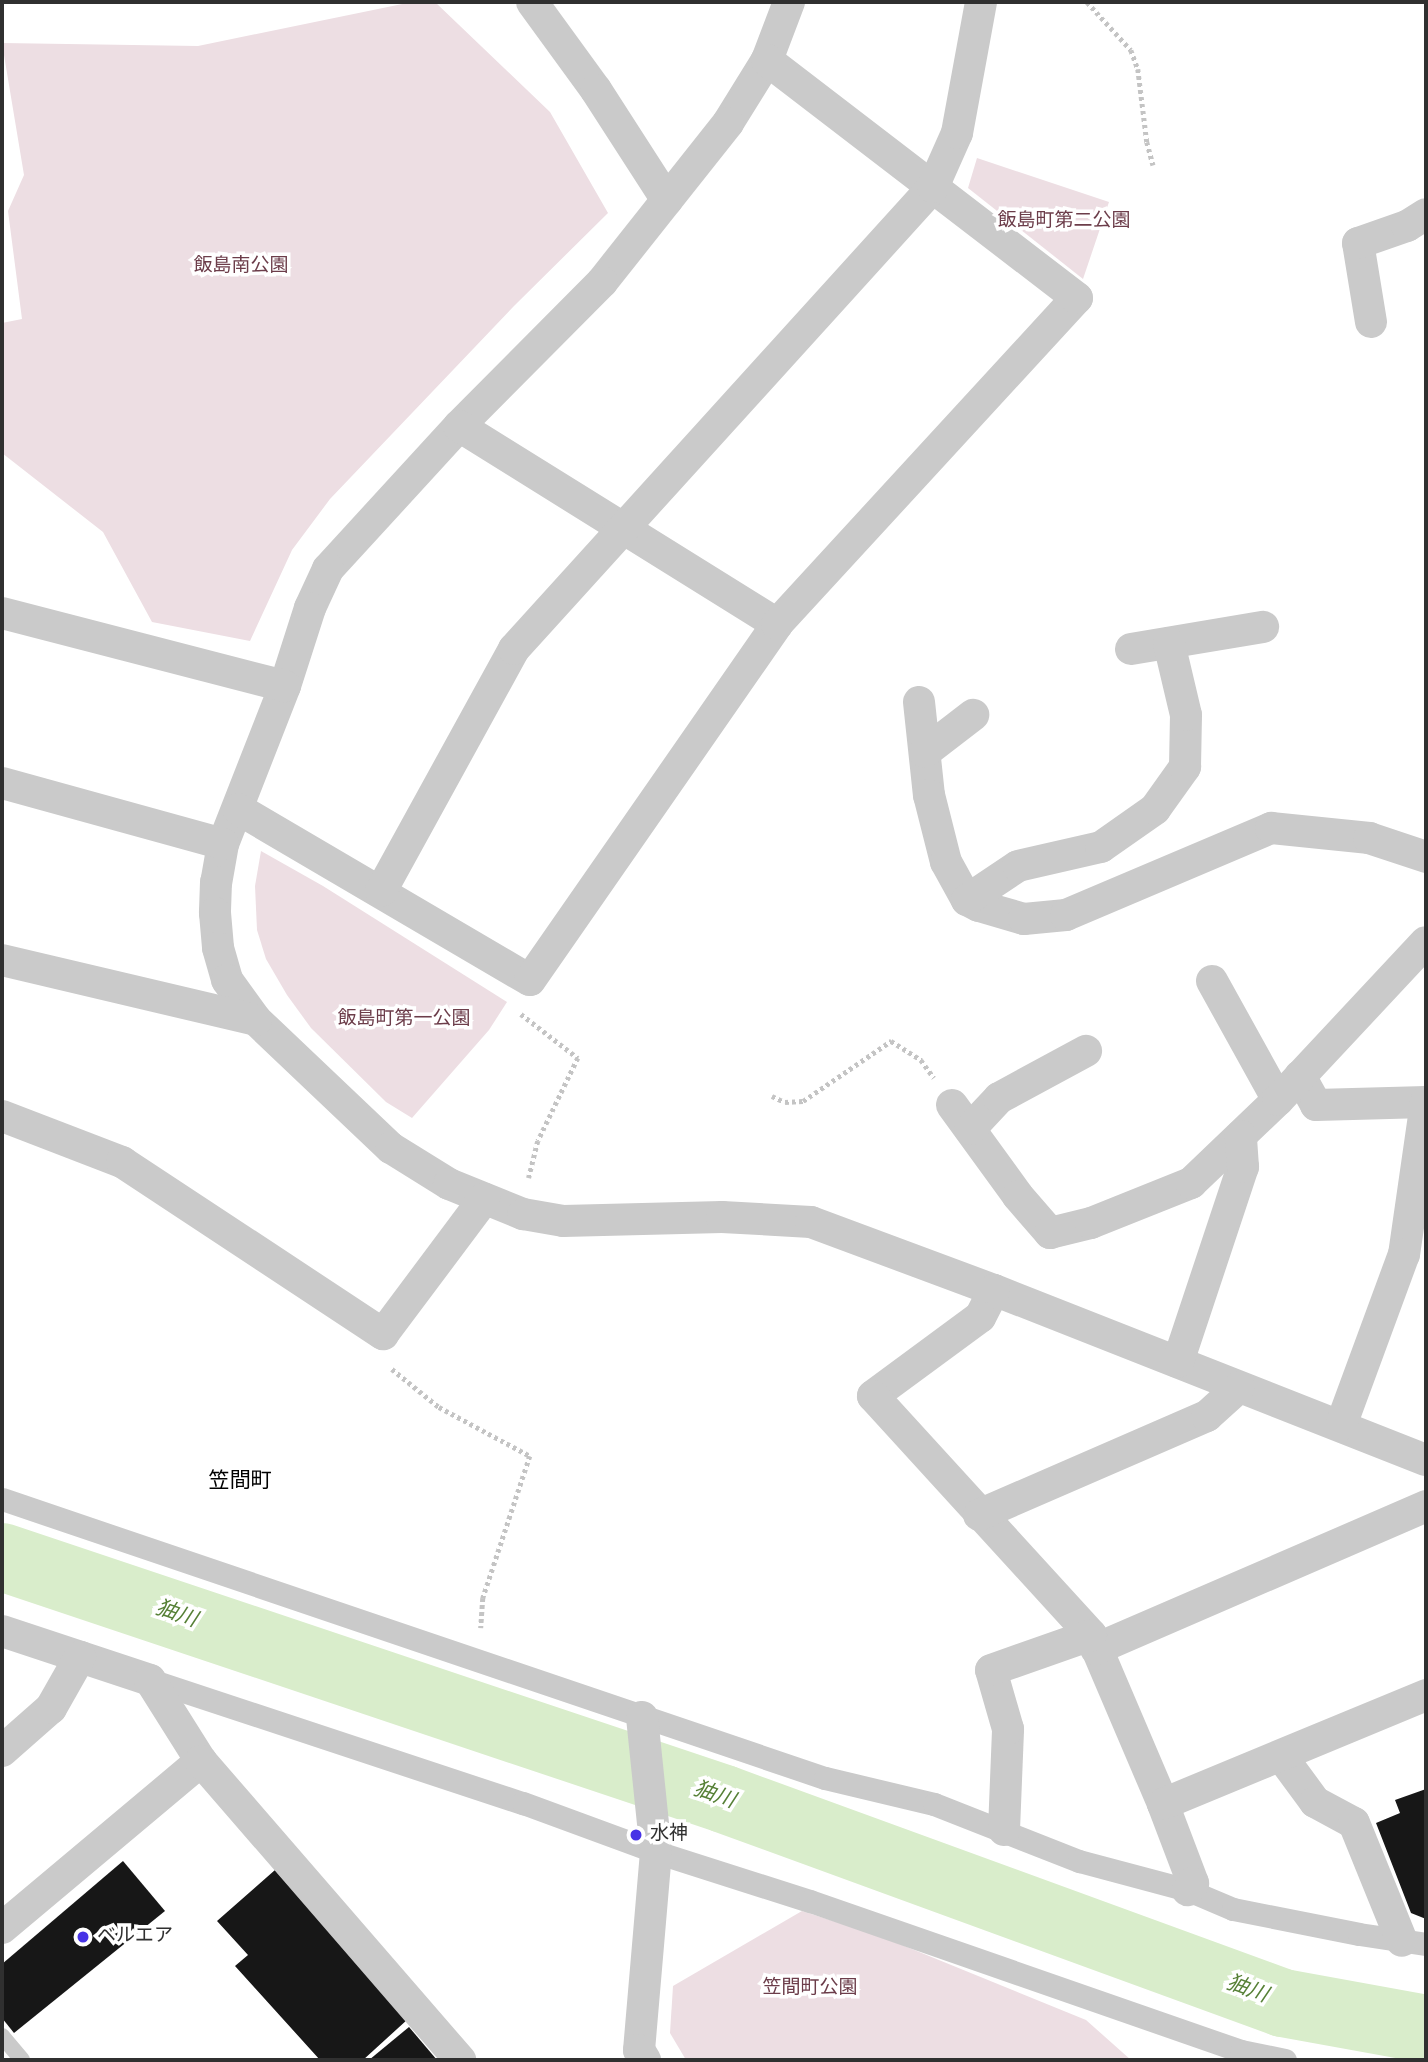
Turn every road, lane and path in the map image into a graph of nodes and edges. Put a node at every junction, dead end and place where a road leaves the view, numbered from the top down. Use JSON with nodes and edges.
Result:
{"nodes":[{"id":1,"x":532,"y":2,"type":"edge"},
{"id":2,"x":789,"y":2,"type":"edge"},
{"id":3,"x":981,"y":2,"type":"edge"},
{"id":4,"x":1087,"y":2,"type":"edge"},
{"id":5,"x":767,"y":60,"type":"junction"},
{"id":6,"x":1153,"y":165,"type":"dead end"},
{"id":7,"x":933,"y":187,"type":"junction"},
{"id":8,"x":667,"y":200,"type":"junction"},
{"id":9,"x":1426,"y":214,"type":"edge"},
{"id":10,"x":1371,"y":322,"type":"dead end"},
{"id":11,"x":459,"y":426,"type":"junction"},
{"id":12,"x":623,"y":527,"type":"junction"},
{"id":13,"x":2,"y":613,"type":"edge"},
{"id":14,"x":777,"y":624,"type":"junction"},
{"id":15,"x":1263,"y":627,"type":"dead end"},
{"id":16,"x":1169,"y":643,"type":"junction"},
{"id":17,"x":1131,"y":649,"type":"dead end"},
{"id":18,"x":285,"y":686,"type":"junction"},
{"id":19,"x":919,"y":702,"type":"dead end"},
{"id":20,"x":973,"y":715,"type":"dead end"},
{"id":21,"x":925,"y":752,"type":"junction"},
{"id":22,"x":2,"y":783,"type":"edge"},
{"id":23,"x":238,"y":809,"type":"junction"},
{"id":24,"x":223,"y":844,"type":"junction"},
{"id":25,"x":1426,"y":857,"type":"edge"},
{"id":26,"x":380,"y":891,"type":"junction"},
{"id":27,"x":967,"y":900,"type":"junction"},
{"id":28,"x":1426,"y":942,"type":"edge"},
{"id":29,"x":2,"y":960,"type":"edge"},
{"id":30,"x":530,"y":980,"type":"junction"},
{"id":31,"x":1212,"y":981,"type":"dead end"},
{"id":32,"x":256,"y":1020,"type":"junction"},
{"id":33,"x":1086,"y":1051,"type":"dead end"},
{"id":34,"x":1300,"y":1076,"type":"junction"},
{"id":35,"x":772,"y":1096,"type":"dead end"},
{"id":36,"x":1278,"y":1100,"type":"junction"},
{"id":37,"x":2,"y":1116,"type":"edge"},
{"id":38,"x":961,"y":1117,"type":"junction"},
{"id":39,"x":1241,"y":1136,"type":"junction"},
{"id":40,"x":484,"y":1199,"type":"junction"},
{"id":41,"x":523,"y":1214,"type":"junction"},
{"id":42,"x":994,"y":1290,"type":"junction"},
{"id":43,"x":383,"y":1334,"type":"junction"},
{"id":44,"x":1178,"y":1363,"type":"junction"},
{"id":45,"x":1239,"y":1387,"type":"junction"},
{"id":46,"x":1341,"y":1425,"type":"junction"},
{"id":47,"x":1426,"y":1460,"type":"edge"},
{"id":48,"x":2,"y":1499,"type":"edge"},
{"id":49,"x":1426,"y":1506,"type":"edge"},
{"id":50,"x":979,"y":1515,"type":"junction"},
{"id":51,"x":2,"y":1631,"type":"edge"},
{"id":52,"x":1093,"y":1642,"type":"junction"},
{"id":53,"x":80,"y":1657,"type":"junction"},
{"id":54,"x":474,"y":1660,"type":"junction"},
{"id":55,"x":150,"y":1680,"type":"junction"},
{"id":56,"x":1426,"y":1695,"type":"edge"},
{"id":57,"x":642,"y":1717,"type":"junction"},
{"id":58,"x":2,"y":1751,"type":"edge"},
{"id":59,"x":1282,"y":1757,"type":"junction"},
{"id":60,"x":201,"y":1761,"type":"junction"},
{"id":61,"x":1163,"y":1804,"type":"junction"},
{"id":62,"x":1004,"y":1830,"type":"junction"},
{"id":63,"x":656,"y":1852,"type":"junction"},
{"id":64,"x":1188,"y":1890,"type":"junction"},
{"id":65,"x":2,"y":1928,"type":"edge"},
{"id":66,"x":1414,"y":1942,"type":"edge"},
{"id":67,"x":2,"y":2036,"type":"edge"},
{"id":68,"x":23,"y":2060,"type":"edge"},
{"id":69,"x":460,"y":2060,"type":"edge"},
{"id":70,"x":645,"y":2060,"type":"edge"},
{"id":71,"x":1285,"y":2060,"type":"edge"}],
"edges":[{"from":1,"to":8,"type":"street"},
{"from":2,"to":5,"type":"street"},
{"from":3,"to":7,"type":"street"},
{"from":4,"to":6,"type":"path"},
{"from":5,"to":7,"type":"street"},
{"from":5,"to":8,"type":"street"},
{"from":7,"to":12,"type":"street"},
{"from":7,"to":14,"type":"street"},
{"from":8,"to":11,"type":"street"},
{"from":9,"to":10,"type":"street"},
{"from":11,"to":12,"type":"street"},
{"from":11,"to":18,"type":"street"},
{"from":12,"to":14,"type":"street"},
{"from":12,"to":26,"type":"street"},
{"from":13,"to":18,"type":"street"},
{"from":14,"to":30,"type":"street"},
{"from":15,"to":16,"type":"street"},
{"from":16,"to":17,"type":"street"},
{"from":16,"to":27,"type":"street"},
{"from":18,"to":23,"type":"street"},
{"from":19,"to":21,"type":"street"},
{"from":20,"to":21,"type":"street"},
{"from":21,"to":27,"type":"street"},
{"from":22,"to":24,"type":"street"},
{"from":23,"to":24,"type":"street"},
{"from":23,"to":26,"type":"street"},
{"from":24,"to":32,"type":"street"},
{"from":25,"to":27,"type":"street"},
{"from":26,"to":30,"type":"street"},
{"from":28,"to":34,"type":"street"},
{"from":29,"to":32,"type":"street"},
{"from":30,"to":41,"type":"path"},
{"from":31,"to":36,"type":"street"},
{"from":32,"to":40,"type":"street"},
{"from":33,"to":38,"type":"street"},
{"from":34,"to":36,"type":"street"},
{"from":34,"to":46,"type":"street"},
{"from":35,"to":38,"type":"path"},
{"from":36,"to":39,"type":"street"},
{"from":37,"to":43,"type":"street"},
{"from":38,"to":39,"type":"street"},
{"from":39,"to":44,"type":"street"},
{"from":40,"to":41,"type":"street"},
{"from":40,"to":43,"type":"street"},
{"from":41,"to":42,"type":"street"},
{"from":42,"to":44,"type":"street"},
{"from":42,"to":50,"type":"street"},
{"from":43,"to":54,"type":"path"},
{"from":44,"to":45,"type":"street"},
{"from":45,"to":46,"type":"street"},
{"from":45,"to":50,"type":"street"},
{"from":46,"to":47,"type":"street"},
{"from":48,"to":54,"type":"street"},
{"from":49,"to":52,"type":"street"},
{"from":50,"to":52,"type":"street"},
{"from":51,"to":53,"type":"street"},
{"from":52,"to":61,"type":"street"},
{"from":52,"to":62,"type":"street"},
{"from":53,"to":55,"type":"street"},
{"from":53,"to":58,"type":"street"},
{"from":54,"to":57,"type":"street"},
{"from":55,"to":60,"type":"street"},
{"from":55,"to":63,"type":"street"},
{"from":56,"to":59,"type":"street"},
{"from":57,"to":62,"type":"street"},
{"from":57,"to":63,"type":"street"},
{"from":59,"to":61,"type":"street"},
{"from":59,"to":66,"type":"street"},
{"from":60,"to":65,"type":"street"},
{"from":60,"to":69,"type":"street"},
{"from":61,"to":64,"type":"street"},
{"from":62,"to":64,"type":"street"},
{"from":63,"to":70,"type":"street"},
{"from":63,"to":71,"type":"street"},
{"from":64,"to":66,"type":"street"},
{"from":67,"to":68,"type":"lane"}]}
